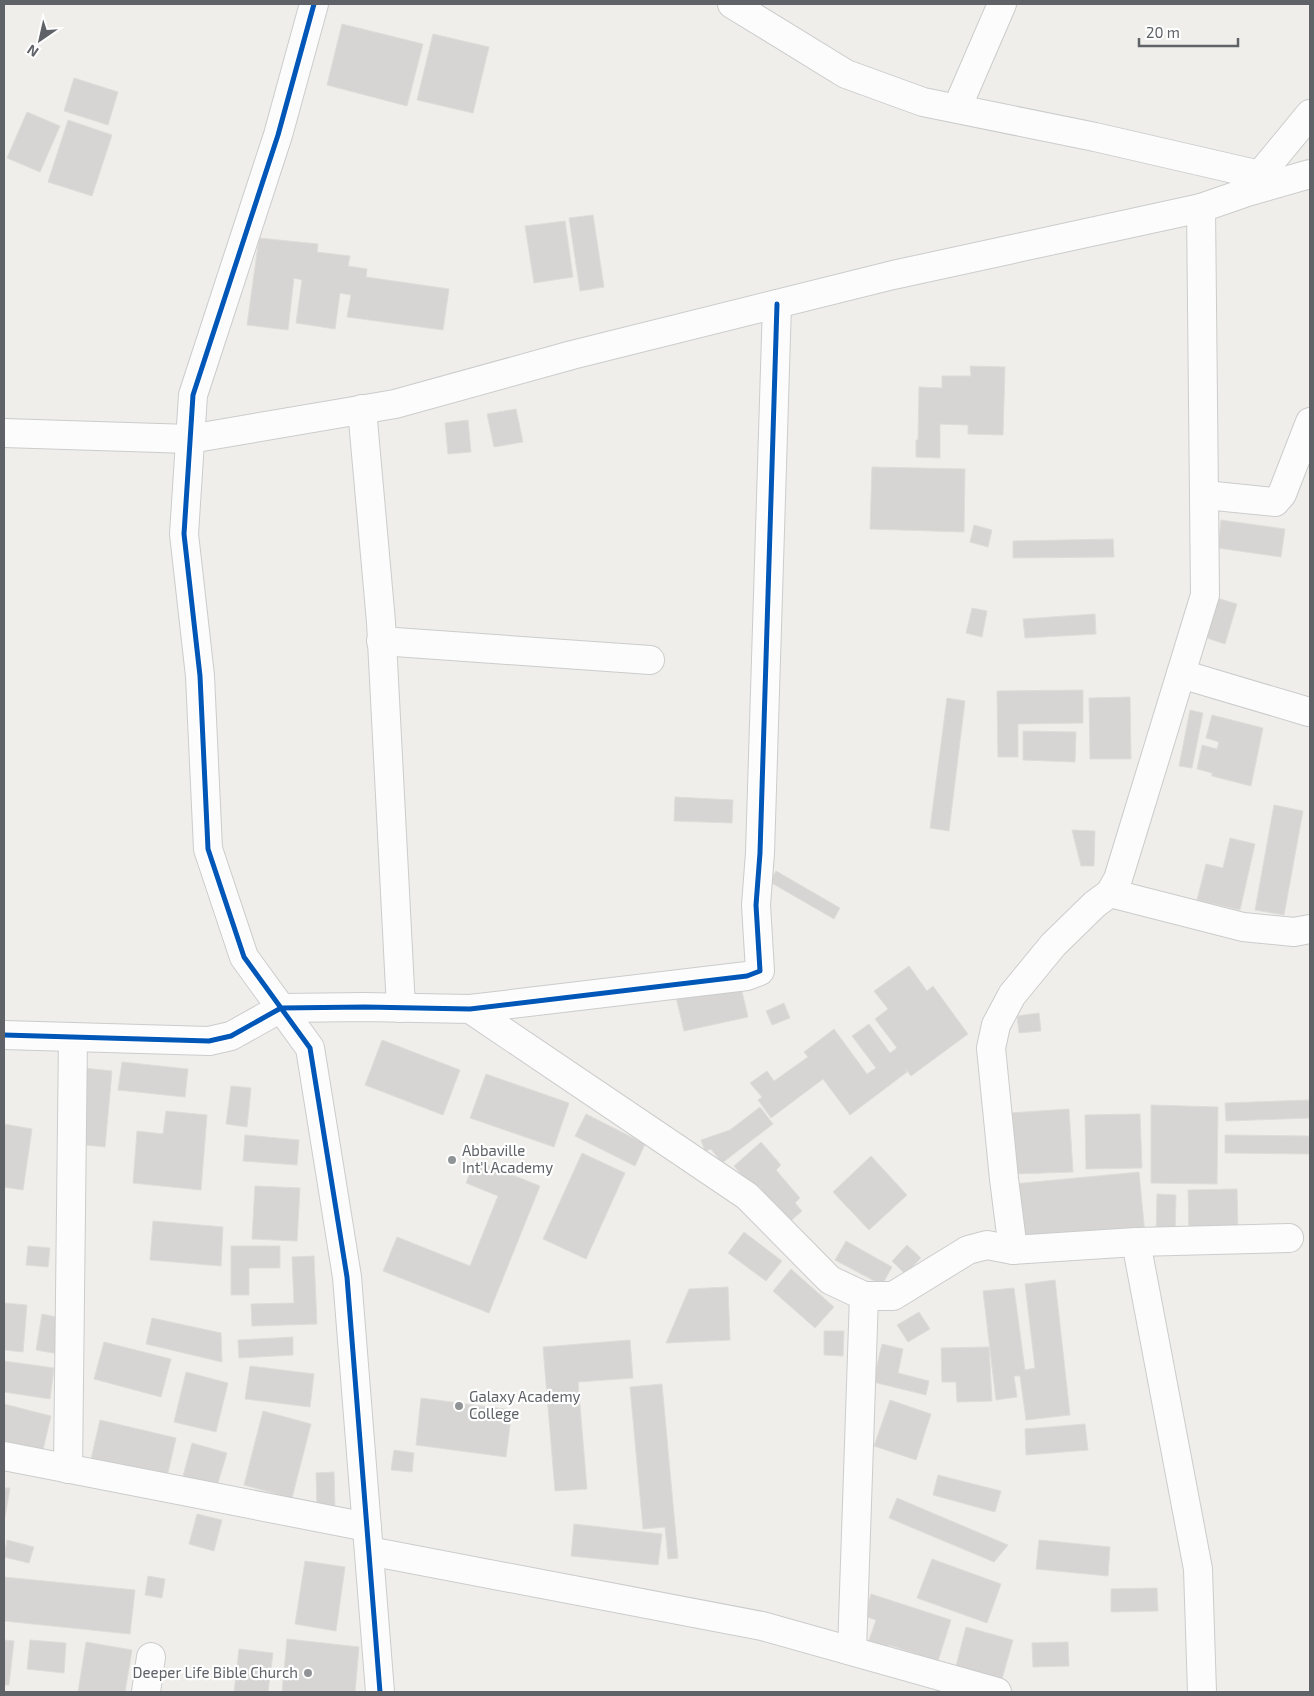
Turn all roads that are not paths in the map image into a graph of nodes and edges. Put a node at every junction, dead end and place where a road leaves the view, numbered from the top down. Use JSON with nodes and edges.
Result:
{"nodes":[{"id":1,"x":314,"y":4,"type":"edge"},
{"id":2,"x":732,"y":4,"type":"edge"},
{"id":3,"x":1002,"y":4,"type":"edge"},
{"id":4,"x":957,"y":108,"type":"junction"},
{"id":5,"x":1310,"y":114,"type":"edge"},
{"id":6,"x":1310,"y":174,"type":"edge"},
{"id":7,"x":1254,"y":183,"type":"junction"},
{"id":8,"x":1201,"y":208,"type":"junction"},
{"id":9,"x":777,"y":304,"type":"junction"},
{"id":10,"x":362,"y":409,"type":"junction"},
{"id":11,"x":1310,"y":422,"type":"edge"},
{"id":12,"x":4,"y":433,"type":"edge"},
{"id":13,"x":190,"y":438,"type":"junction"},
{"id":14,"x":1205,"y":495,"type":"junction"},
{"id":15,"x":381,"y":642,"type":"junction"},
{"id":16,"x":650,"y":660,"type":"dead end"},
{"id":17,"x":1181,"y":674,"type":"junction"},
{"id":18,"x":1309,"y":712,"type":"edge"},
{"id":19,"x":1110,"y":894,"type":"junction"},
{"id":20,"x":1310,"y":929,"type":"edge"},
{"id":21,"x":281,"y":1008,"type":"junction"},
{"id":22,"x":401,"y":1008,"type":"junction"},
{"id":23,"x":470,"y":1009,"type":"junction"},
{"id":24,"x":4,"y":1035,"type":"edge"},
{"id":25,"x":73,"y":1037,"type":"junction"},
{"id":26,"x":1289,"y":1238,"type":"dead end"},
{"id":27,"x":1136,"y":1242,"type":"junction"},
{"id":28,"x":1013,"y":1250,"type":"junction"},
{"id":29,"x":864,"y":1296,"type":"junction"},
{"id":30,"x":4,"y":1456,"type":"edge"},
{"id":31,"x":68,"y":1469,"type":"junction"},
{"id":32,"x":368,"y":1539,"type":"junction"},
{"id":33,"x":852,"y":1651,"type":"junction"},
{"id":34,"x":150,"y":1657,"type":"dead end"},
{"id":35,"x":146,"y":1692,"type":"edge"},
{"id":36,"x":380,"y":1692,"type":"edge"},
{"id":37,"x":997,"y":1692,"type":"edge"},
{"id":38,"x":1202,"y":1692,"type":"edge"}],
"edges":[{"from":1,"to":13,"type":"street"},
{"from":2,"to":4,"type":"street"},
{"from":3,"to":4,"type":"street"},
{"from":4,"to":7,"type":"street"},
{"from":5,"to":7,"type":"street"},
{"from":6,"to":7,"type":"street"},
{"from":7,"to":8,"type":"street"},
{"from":8,"to":9,"type":"street"},
{"from":8,"to":14,"type":"street"},
{"from":9,"to":10,"type":"street"},
{"from":9,"to":23,"type":"street"},
{"from":10,"to":13,"type":"street"},
{"from":10,"to":15,"type":"street"},
{"from":11,"to":14,"type":"street"},
{"from":12,"to":13,"type":"street"},
{"from":13,"to":21,"type":"street"},
{"from":14,"to":17,"type":"street"},
{"from":15,"to":16,"type":"street"},
{"from":15,"to":22,"type":"street"},
{"from":17,"to":18,"type":"street"},
{"from":17,"to":19,"type":"street"},
{"from":19,"to":20,"type":"street"},
{"from":19,"to":28,"type":"street"},
{"from":21,"to":22,"type":"street"},
{"from":21,"to":25,"type":"street"},
{"from":21,"to":32,"type":"street"},
{"from":22,"to":23,"type":"street"},
{"from":23,"to":29,"type":"street"},
{"from":24,"to":25,"type":"street"},
{"from":25,"to":31,"type":"street"},
{"from":26,"to":27,"type":"street"},
{"from":27,"to":28,"type":"street"},
{"from":27,"to":38,"type":"street"},
{"from":28,"to":29,"type":"street"},
{"from":29,"to":33,"type":"street"},
{"from":30,"to":31,"type":"street"},
{"from":31,"to":32,"type":"street"},
{"from":32,"to":33,"type":"street"},
{"from":32,"to":36,"type":"street"},
{"from":33,"to":37,"type":"street"},
{"from":34,"to":35,"type":"street"}]}
